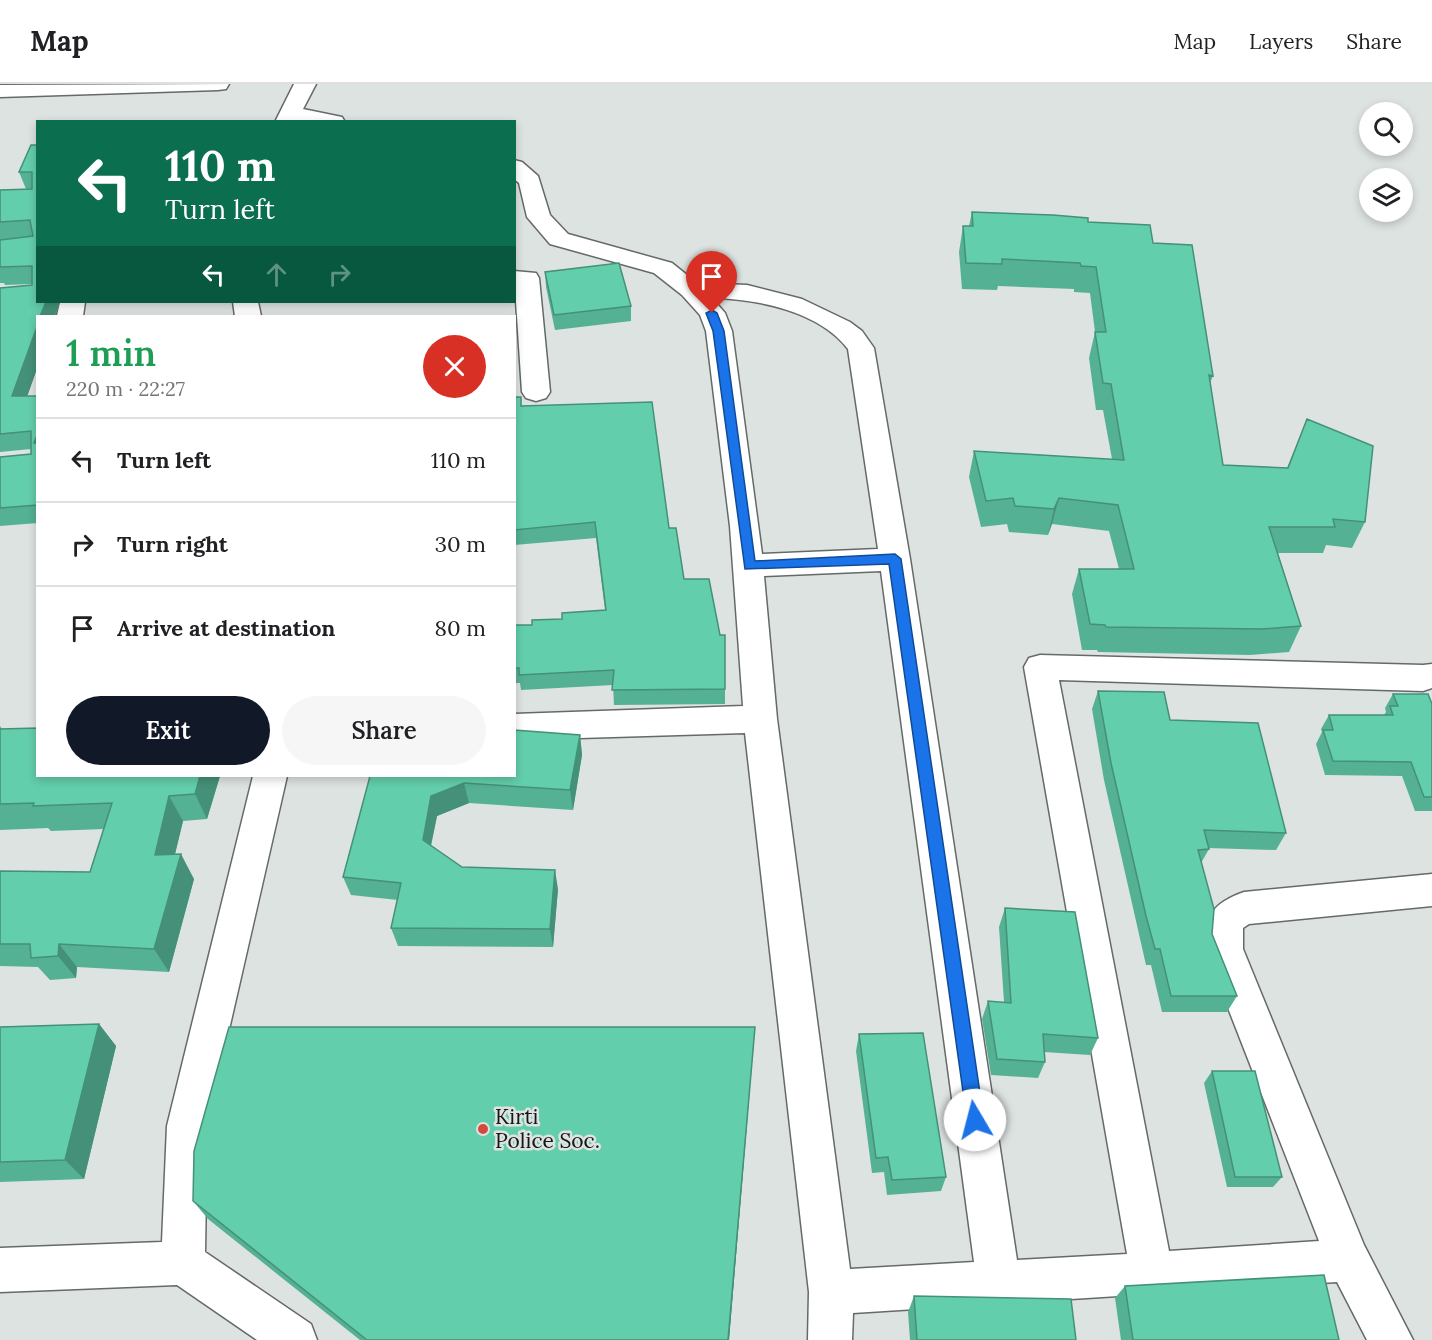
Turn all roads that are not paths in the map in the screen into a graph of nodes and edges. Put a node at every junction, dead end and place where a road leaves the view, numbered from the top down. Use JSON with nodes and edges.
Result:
{"nodes":[{"id":1,"x":218,"y":84,"type":"edge"},
{"id":2,"x":305,"y":84,"type":"edge"},
{"id":3,"x":0,"y":91,"type":"edge"},
{"id":4,"x":289,"y":117,"type":"edge"},
{"id":5,"x":316,"y":120,"type":"edge"},
{"id":6,"x":516,"y":169,"type":"edge"},
{"id":7,"x":516,"y":279,"type":"edge"},
{"id":8,"x":691,"y":290,"type":"junction"},
{"id":9,"x":536,"y":392,"type":"dead end"},
{"id":10,"x":895,"y":559,"type":"junction"},
{"id":11,"x":749,"y":566,"type":"junction"},
{"id":12,"x":1432,"y":676,"type":"edge"},
{"id":13,"x":760,"y":719,"type":"junction"},
{"id":14,"x":516,"y":727,"type":"edge"},
{"id":15,"x":270,"y":777,"type":"edge"},
{"id":16,"x":1432,"y":890,"type":"edge"},
{"id":17,"x":1348,"y":1260,"type":"junction"},
{"id":18,"x":183,"y":1263,"type":"junction"},
{"id":19,"x":0,"y":1270,"type":"edge"},
{"id":20,"x":1152,"y":1274,"type":"junction"},
{"id":21,"x":999,"y":1283,"type":"junction"},
{"id":22,"x":831,"y":1292,"type":"junction"},
{"id":23,"x":295,"y":1340,"type":"edge"},
{"id":24,"x":830,"y":1340,"type":"edge"},
{"id":25,"x":1391,"y":1340,"type":"edge"}],
"edges":[{"from":1,"to":3,"type":"street"},
{"from":2,"to":4,"type":"street"},
{"from":4,"to":5,"type":"street"},
{"from":6,"to":8,"type":"street"},
{"from":7,"to":9,"type":"street"},
{"from":8,"to":10,"type":"street"},
{"from":8,"to":11,"type":"street"},
{"from":10,"to":11,"type":"street"},
{"from":10,"to":21,"type":"street"},
{"from":11,"to":13,"type":"street"},
{"from":12,"to":20,"type":"street"},
{"from":13,"to":14,"type":"street"},
{"from":13,"to":22,"type":"street"},
{"from":15,"to":18,"type":"street"},
{"from":16,"to":17,"type":"street"},
{"from":17,"to":20,"type":"street"},
{"from":17,"to":25,"type":"street"},
{"from":18,"to":19,"type":"street"},
{"from":18,"to":23,"type":"street"},
{"from":20,"to":21,"type":"street"},
{"from":21,"to":22,"type":"street"},
{"from":22,"to":24,"type":"street"}]}
